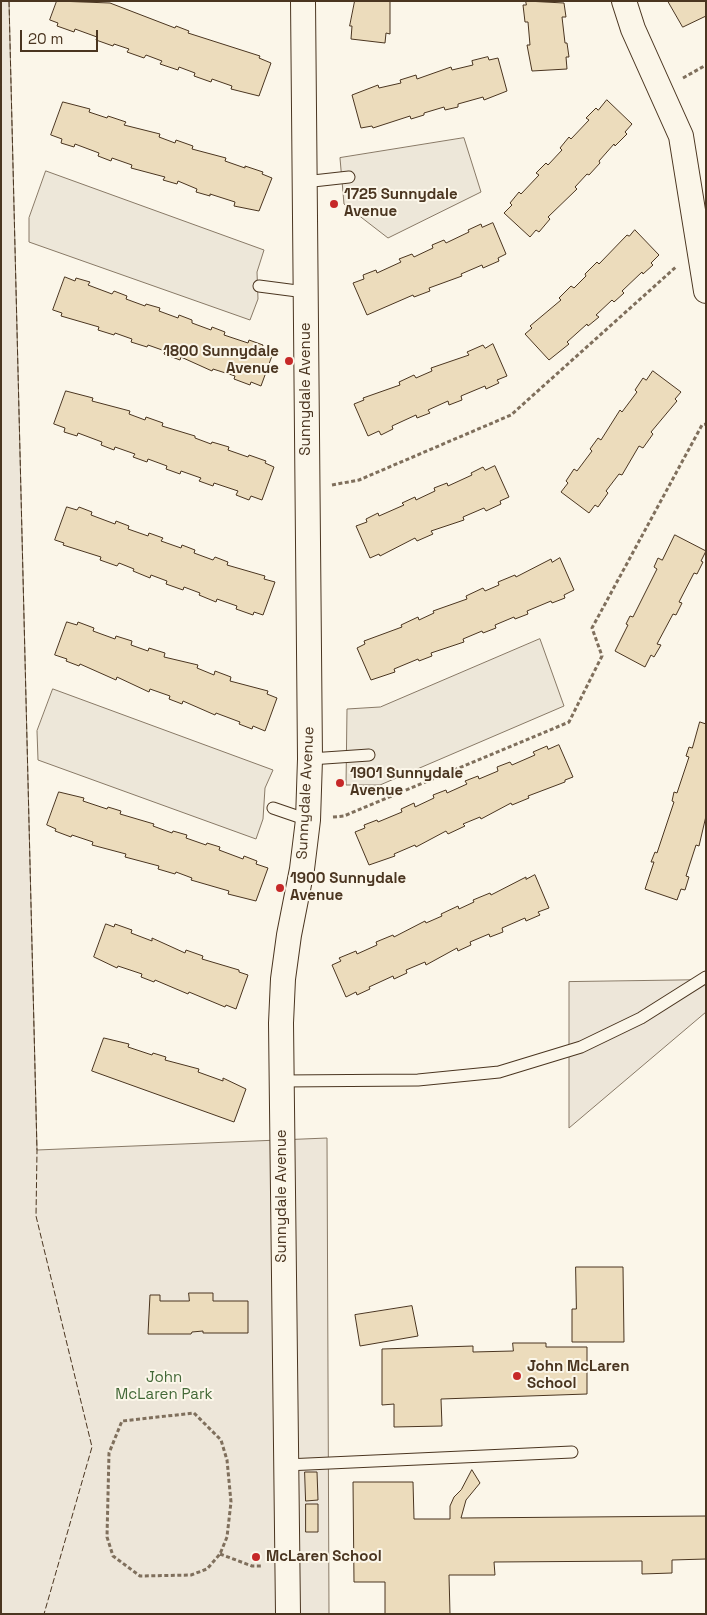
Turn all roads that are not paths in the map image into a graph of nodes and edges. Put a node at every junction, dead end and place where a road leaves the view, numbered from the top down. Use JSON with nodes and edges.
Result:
{"nodes":[{"id":1,"x":303,"y":1,"type":"edge"},
{"id":2,"x":624,"y":1,"type":"edge"},
{"id":3,"x":349,"y":177,"type":"dead end"},
{"id":4,"x":304,"y":182,"type":"junction"},
{"id":5,"x":258,"y":286,"type":"dead end"},
{"id":6,"x":305,"y":292,"type":"junction"},
{"id":7,"x":706,"y":292,"type":"edge"},
{"id":8,"x":369,"y":755,"type":"dead end"},
{"id":9,"x":310,"y":760,"type":"junction"},
{"id":10,"x":273,"y":808,"type":"dead end"},
{"id":11,"x":308,"y":820,"type":"junction"},
{"id":12,"x":706,"y":976,"type":"edge"},
{"id":13,"x":282,"y":1081,"type":"junction"},
{"id":14,"x":572,"y":1452,"type":"dead end"},
{"id":15,"x":286,"y":1465,"type":"junction"},
{"id":16,"x":288,"y":1614,"type":"edge"}],
"edges":[{"from":1,"to":4,"type":"street","name":"Sunnydale Avenue"},
{"from":2,"to":7,"type":"street"},
{"from":3,"to":4,"type":"lane"},
{"from":4,"to":6,"type":"street","name":"Sunnydale Avenue"},
{"from":5,"to":6,"type":"lane"},
{"from":6,"to":9,"type":"street","name":"Sunnydale Avenue"},
{"from":8,"to":9,"type":"lane"},
{"from":9,"to":11,"type":"street","name":"Sunnydale Avenue"},
{"from":10,"to":11,"type":"lane"},
{"from":11,"to":13,"type":"street","name":"Sunnydale Avenue"},
{"from":12,"to":13,"type":"lane"},
{"from":13,"to":15,"type":"street","name":"Sunnydale Avenue"},
{"from":14,"to":15,"type":"lane"},
{"from":15,"to":16,"type":"street","name":"Sunnydale Avenue"}]}
